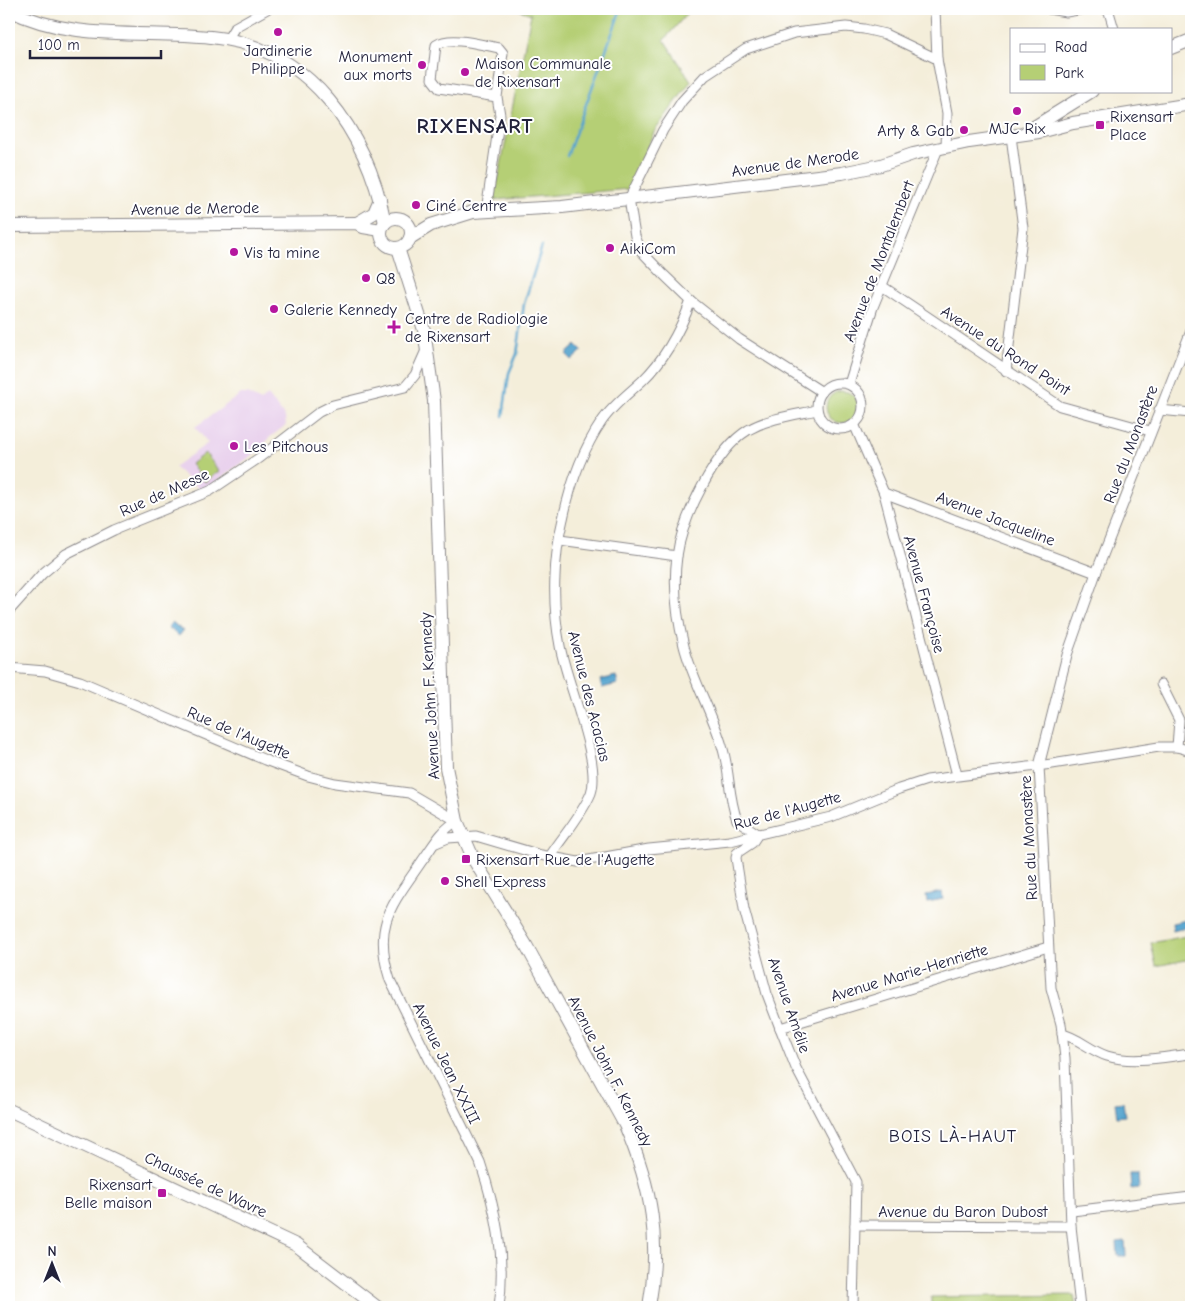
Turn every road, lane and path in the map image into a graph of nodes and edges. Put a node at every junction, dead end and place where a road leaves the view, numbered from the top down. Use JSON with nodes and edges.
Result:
{"nodes":[{"id":1,"x":266,"y":9,"type":"edge"},
{"id":2,"x":936,"y":9,"type":"edge"},
{"id":3,"x":1049,"y":9,"type":"edge"},
{"id":4,"x":1084,"y":9,"type":"edge"},
{"id":5,"x":1105,"y":9,"type":"edge"},
{"id":6,"x":9,"y":10,"type":"edge"},
{"id":7,"x":1114,"y":28,"type":"edge"},
{"id":8,"x":227,"y":40,"type":"junction"},
{"id":9,"x":1191,"y":40,"type":"edge"},
{"id":10,"x":1172,"y":48,"type":"edge"},
{"id":11,"x":938,"y":59,"type":"junction"},
{"id":12,"x":1090,"y":92,"type":"edge"},
{"id":13,"x":498,"y":97,"type":"junction"},
{"id":14,"x":1191,"y":104,"type":"edge"},
{"id":15,"x":1067,"y":106,"type":"junction"},
{"id":16,"x":1073,"y":123,"type":"junction"},
{"id":17,"x":1017,"y":135,"type":"junction"},
{"id":18,"x":942,"y":148,"type":"junction"},
{"id":19,"x":380,"y":198,"type":"junction"},
{"id":20,"x":629,"y":199,"type":"junction"},
{"id":21,"x":486,"y":211,"type":"junction"},
{"id":22,"x":357,"y":222,"type":"junction"},
{"id":23,"x":9,"y":226,"type":"edge"},
{"id":24,"x":383,"y":226,"type":"junction"},
{"id":25,"x":410,"y":238,"type":"junction"},
{"id":26,"x":398,"y":248,"type":"junction"},
{"id":27,"x":882,"y":286,"type":"junction"},
{"id":28,"x":691,"y":301,"type":"junction"},
{"id":29,"x":1191,"y":331,"type":"edge"},
{"id":30,"x":428,"y":346,"type":"junction"},
{"id":31,"x":1006,"y":371,"type":"junction"},
{"id":32,"x":849,"y":384,"type":"junction"},
{"id":33,"x":822,"y":392,"type":"junction"},
{"id":34,"x":817,"y":410,"type":"junction"},
{"id":35,"x":1159,"y":410,"type":"junction"},
{"id":36,"x":1191,"y":413,"type":"edge"},
{"id":37,"x":854,"y":424,"type":"junction"},
{"id":38,"x":1150,"y":431,"type":"junction"},
{"id":39,"x":884,"y":493,"type":"junction"},
{"id":40,"x":560,"y":540,"type":"junction"},
{"id":41,"x":677,"y":556,"type":"junction"},
{"id":42,"x":1096,"y":573,"type":"junction"},
{"id":43,"x":9,"y":611,"type":"edge"},
{"id":44,"x":9,"y":668,"type":"edge"},
{"id":45,"x":1161,"y":684,"type":"dead end"},
{"id":46,"x":1177,"y":747,"type":"junction"},
{"id":47,"x":1191,"y":751,"type":"edge"},
{"id":48,"x":1039,"y":766,"type":"junction"},
{"id":49,"x":957,"y":775,"type":"junction"},
{"id":50,"x":457,"y":821,"type":"junction"},
{"id":51,"x":758,"y":834,"type":"junction"},
{"id":52,"x":463,"y":838,"type":"junction"},
{"id":53,"x":434,"y":844,"type":"junction"},
{"id":54,"x":550,"y":856,"type":"junction"},
{"id":55,"x":1048,"y":947,"type":"junction"},
{"id":56,"x":780,"y":1028,"type":"junction"},
{"id":57,"x":1062,"y":1034,"type":"junction"},
{"id":58,"x":1191,"y":1054,"type":"edge"},
{"id":59,"x":9,"y":1110,"type":"edge"},
{"id":60,"x":1191,"y":1197,"type":"edge"},
{"id":61,"x":1072,"y":1211,"type":"junction"},
{"id":62,"x":855,"y":1225,"type":"junction"},
{"id":63,"x":1071,"y":1226,"type":"junction"},
{"id":64,"x":377,"y":1307,"type":"edge"},
{"id":65,"x":500,"y":1307,"type":"edge"},
{"id":66,"x":649,"y":1307,"type":"edge"},
{"id":67,"x":853,"y":1307,"type":"edge"},
{"id":68,"x":1080,"y":1307,"type":"edge"}],
"edges":[{"from":1,"to":8,"type":"street"},
{"from":2,"to":11,"type":"street"},
{"from":3,"to":4,"type":"street"},
{"from":5,"to":7,"type":"street"},
{"from":6,"to":8,"type":"street"},
{"from":8,"to":19,"type":"street"},
{"from":9,"to":10,"type":"street"},
{"from":11,"to":18,"type":"street"},
{"from":11,"to":20,"type":"street"},
{"from":12,"to":15,"type":"street"},
{"from":13,"to":13,"type":"street"},
{"from":13,"to":21,"type":"street"},
{"from":14,"to":16,"type":"street","name":"Avenue de Merode"},
{"from":15,"to":16,"type":"street"},
{"from":15,"to":17,"type":"street"},
{"from":16,"to":17,"type":"street","name":"Avenue de Merode"},
{"from":17,"to":18,"type":"street","name":"Avenue de Merode"},
{"from":17,"to":31,"type":"street"},
{"from":18,"to":20,"type":"street","name":"Avenue de Merode"},
{"from":18,"to":27,"type":"street","name":"Avenue de Montalembert"},
{"from":19,"to":22,"type":"street"},
{"from":19,"to":24,"type":"street"},
{"from":20,"to":21,"type":"street","name":"Avenue de Merode"},
{"from":20,"to":28,"type":"street"},
{"from":21,"to":25,"type":"street","name":"Avenue de Merode"},
{"from":22,"to":23,"type":"street","name":"Avenue de Merode"},
{"from":22,"to":24,"type":"street","name":"Avenue de Merode"},
{"from":24,"to":25,"type":"street"},
{"from":24,"to":26,"type":"street"},
{"from":25,"to":26,"type":"street"},
{"from":26,"to":30,"type":"street","name":"Avenue John F. Kennedy"},
{"from":27,"to":31,"type":"street","name":"Avenue du Rond Point"},
{"from":27,"to":32,"type":"street","name":"Avenue de Montalembert"},
{"from":28,"to":33,"type":"street"},
{"from":28,"to":40,"type":"street","name":"Avenue des Acacias"},
{"from":29,"to":35,"type":"street","name":"Rue du Monastère"},
{"from":30,"to":43,"type":"street","name":"Rue de Messe"},
{"from":30,"to":50,"type":"street","name":"Avenue John F. Kennedy"},
{"from":31,"to":38,"type":"street","name":"Avenue du Rond Point"},
{"from":32,"to":33,"type":"street"},
{"from":32,"to":37,"type":"street"},
{"from":33,"to":34,"type":"street"},
{"from":34,"to":37,"type":"street"},
{"from":34,"to":41,"type":"street"},
{"from":35,"to":36,"type":"street"},
{"from":35,"to":38,"type":"street","name":"Rue du Monastère"},
{"from":37,"to":39,"type":"street","name":"Avenue Françoise"},
{"from":38,"to":42,"type":"street","name":"Rue du Monastère"},
{"from":39,"to":42,"type":"street","name":"Avenue Jacqueline"},
{"from":39,"to":49,"type":"street","name":"Avenue Françoise"},
{"from":40,"to":41,"type":"street"},
{"from":40,"to":54,"type":"street","name":"Avenue des Acacias"},
{"from":41,"to":51,"type":"street"},
{"from":42,"to":48,"type":"street","name":"Rue du Monastère"},
{"from":44,"to":50,"type":"street","name":"Rue de l'Augette"},
{"from":45,"to":46,"type":"street"},
{"from":46,"to":47,"type":"street","name":"Rue de l'Augette"},
{"from":46,"to":48,"type":"street","name":"Rue de l'Augette"},
{"from":48,"to":49,"type":"street","name":"Rue de l'Augette"},
{"from":48,"to":55,"type":"street","name":"Rue du Monastère"},
{"from":49,"to":51,"type":"street","name":"Rue de l'Augette"},
{"from":50,"to":52,"type":"street","name":"Avenue John F. Kennedy"},
{"from":50,"to":53,"type":"street","name":"Avenue Jean XXIII"},
{"from":51,"to":54,"type":"street","name":"Rue de l'Augette"},
{"from":51,"to":56,"type":"street","name":"Avenue Amélie"},
{"from":52,"to":53,"type":"street"},
{"from":52,"to":54,"type":"street","name":"Rue de l'Augette"},
{"from":52,"to":66,"type":"street","name":"Avenue John F. Kennedy"},
{"from":53,"to":65,"type":"street","name":"Avenue Jean XXIII"},
{"from":55,"to":56,"type":"street","name":"Avenue Marie-Henriette"},
{"from":55,"to":57,"type":"street","name":"Rue du Monastère"},
{"from":56,"to":62,"type":"street","name":"Avenue Amélie"},
{"from":57,"to":58,"type":"street"},
{"from":57,"to":61,"type":"street","name":"Rue du Monastère"},
{"from":59,"to":64,"type":"street","name":"Chaussée de Wavre"},
{"from":60,"to":61,"type":"street"},
{"from":61,"to":63,"type":"street","name":"Rue du Monastère"},
{"from":62,"to":63,"type":"street","name":"Avenue du Baron Dubost"},
{"from":62,"to":67,"type":"street"},
{"from":63,"to":68,"type":"street","name":"Rue du Monastère"}]}
